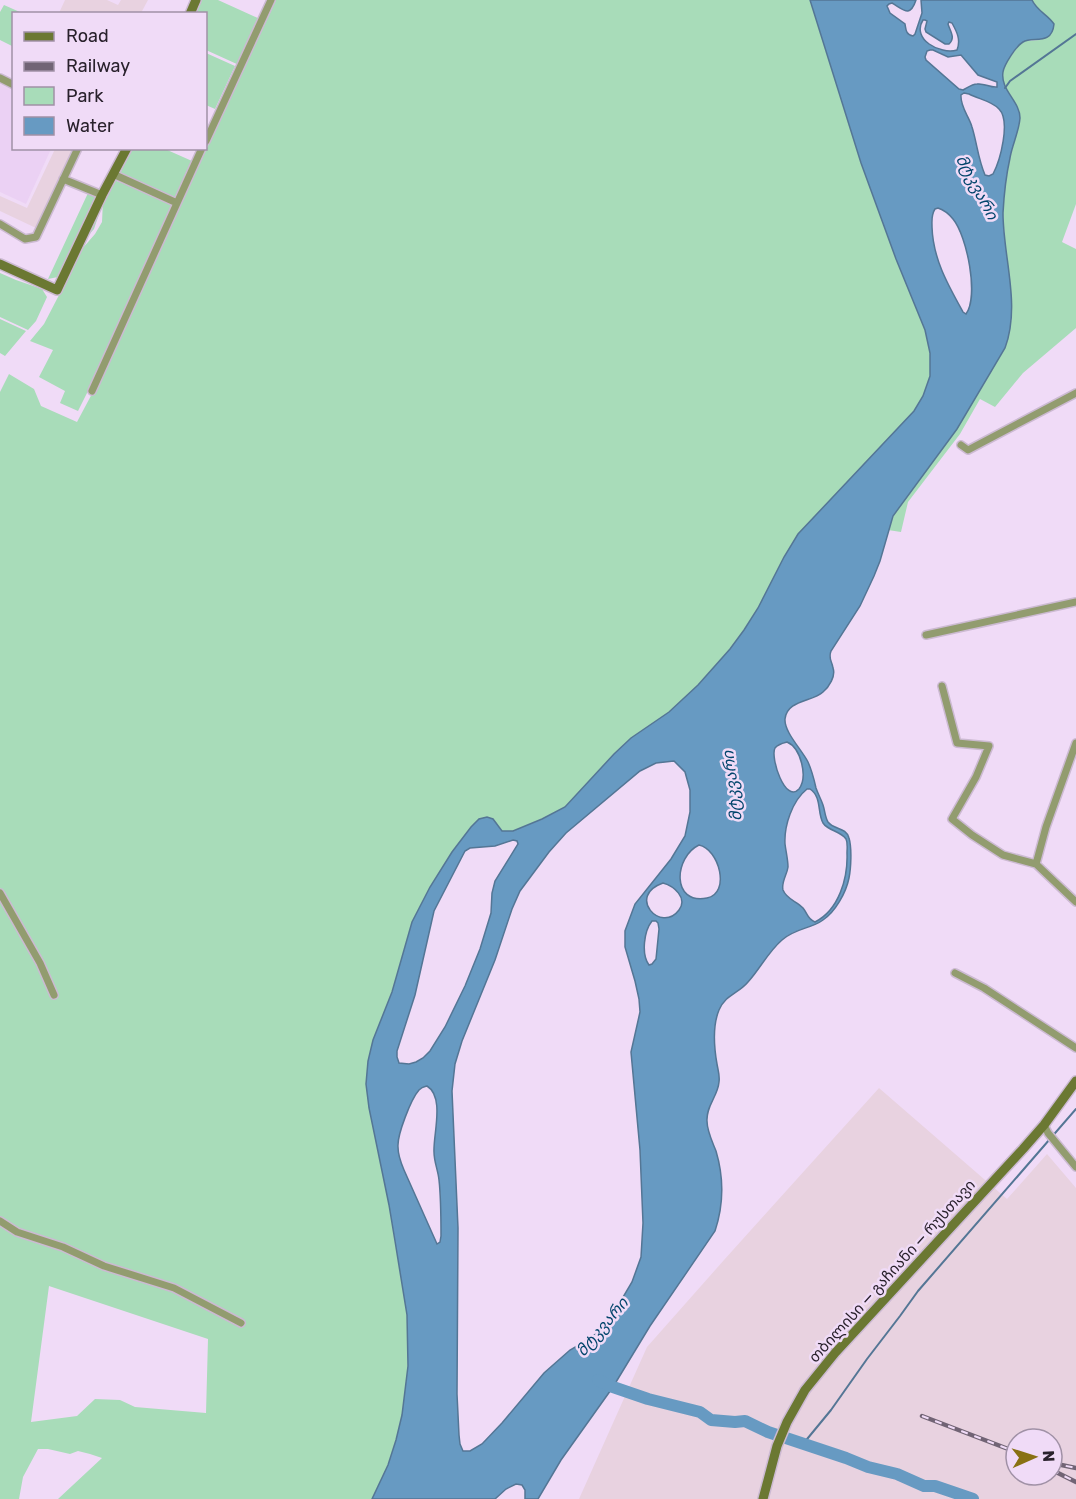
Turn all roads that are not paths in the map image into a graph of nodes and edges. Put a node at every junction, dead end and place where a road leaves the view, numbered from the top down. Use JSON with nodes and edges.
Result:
{"nodes":[{"id":1,"x":271,"y":0,"type":"edge"},
{"id":2,"x":207,"y":139,"type":"edge"},
{"id":3,"x":77,"y":150,"type":"edge"},
{"id":4,"x":126,"y":150,"type":"edge"},
{"id":5,"x":201,"y":150,"type":"edge"},
{"id":6,"x":113,"y":174,"type":"junction"},
{"id":7,"x":63,"y":179,"type":"junction"},
{"id":8,"x":102,"y":195,"type":"junction"},
{"id":9,"x":177,"y":203,"type":"junction"},
{"id":10,"x":0,"y":224,"type":"edge"},
{"id":11,"x":0,"y":264,"type":"edge"},
{"id":12,"x":92,"y":391,"type":"dead end"},
{"id":13,"x":1076,"y":393,"type":"edge"},
{"id":14,"x":961,"y":445,"type":"dead end"},
{"id":15,"x":1076,"y":602,"type":"edge"},
{"id":16,"x":926,"y":635,"type":"dead end"},
{"id":17,"x":942,"y":686,"type":"dead end"},
{"id":18,"x":1076,"y":743,"type":"edge"},
{"id":19,"x":1036,"y":864,"type":"junction"},
{"id":20,"x":0,"y":893,"type":"edge"},
{"id":21,"x":1076,"y":902,"type":"edge"},
{"id":22,"x":955,"y":973,"type":"dead end"},
{"id":23,"x":54,"y":995,"type":"dead end"},
{"id":24,"x":1076,"y":1048,"type":"edge"},
{"id":25,"x":1076,"y":1081,"type":"edge"},
{"id":26,"x":1046,"y":1129,"type":"junction"},
{"id":27,"x":1076,"y":1167,"type":"edge"},
{"id":28,"x":0,"y":1221,"type":"edge"},
{"id":29,"x":241,"y":1323,"type":"dead end"},
{"id":30,"x":763,"y":1499,"type":"edge"}],
"edges":[{"from":1,"to":2,"type":"street"},
{"from":3,"to":7,"type":"street"},
{"from":4,"to":6,"type":"main road"},
{"from":5,"to":9,"type":"street"},
{"from":6,"to":8,"type":"main road"},
{"from":6,"to":9,"type":"street"},
{"from":7,"to":8,"type":"street"},
{"from":7,"to":10,"type":"street"},
{"from":8,"to":11,"type":"main road"},
{"from":9,"to":12,"type":"street"},
{"from":13,"to":14,"type":"street"},
{"from":15,"to":16,"type":"street"},
{"from":17,"to":19,"type":"street"},
{"from":18,"to":19,"type":"street"},
{"from":19,"to":21,"type":"street"},
{"from":20,"to":23,"type":"street"},
{"from":22,"to":24,"type":"street"},
{"from":25,"to":26,"type":"main road","name":"თბილისი — გაჩიანი — რუსთავი"},
{"from":26,"to":27,"type":"street"},
{"from":26,"to":30,"type":"main road","name":"თბილისი — გაჩიანი — რუსთავი"},
{"from":28,"to":29,"type":"street"}]}
